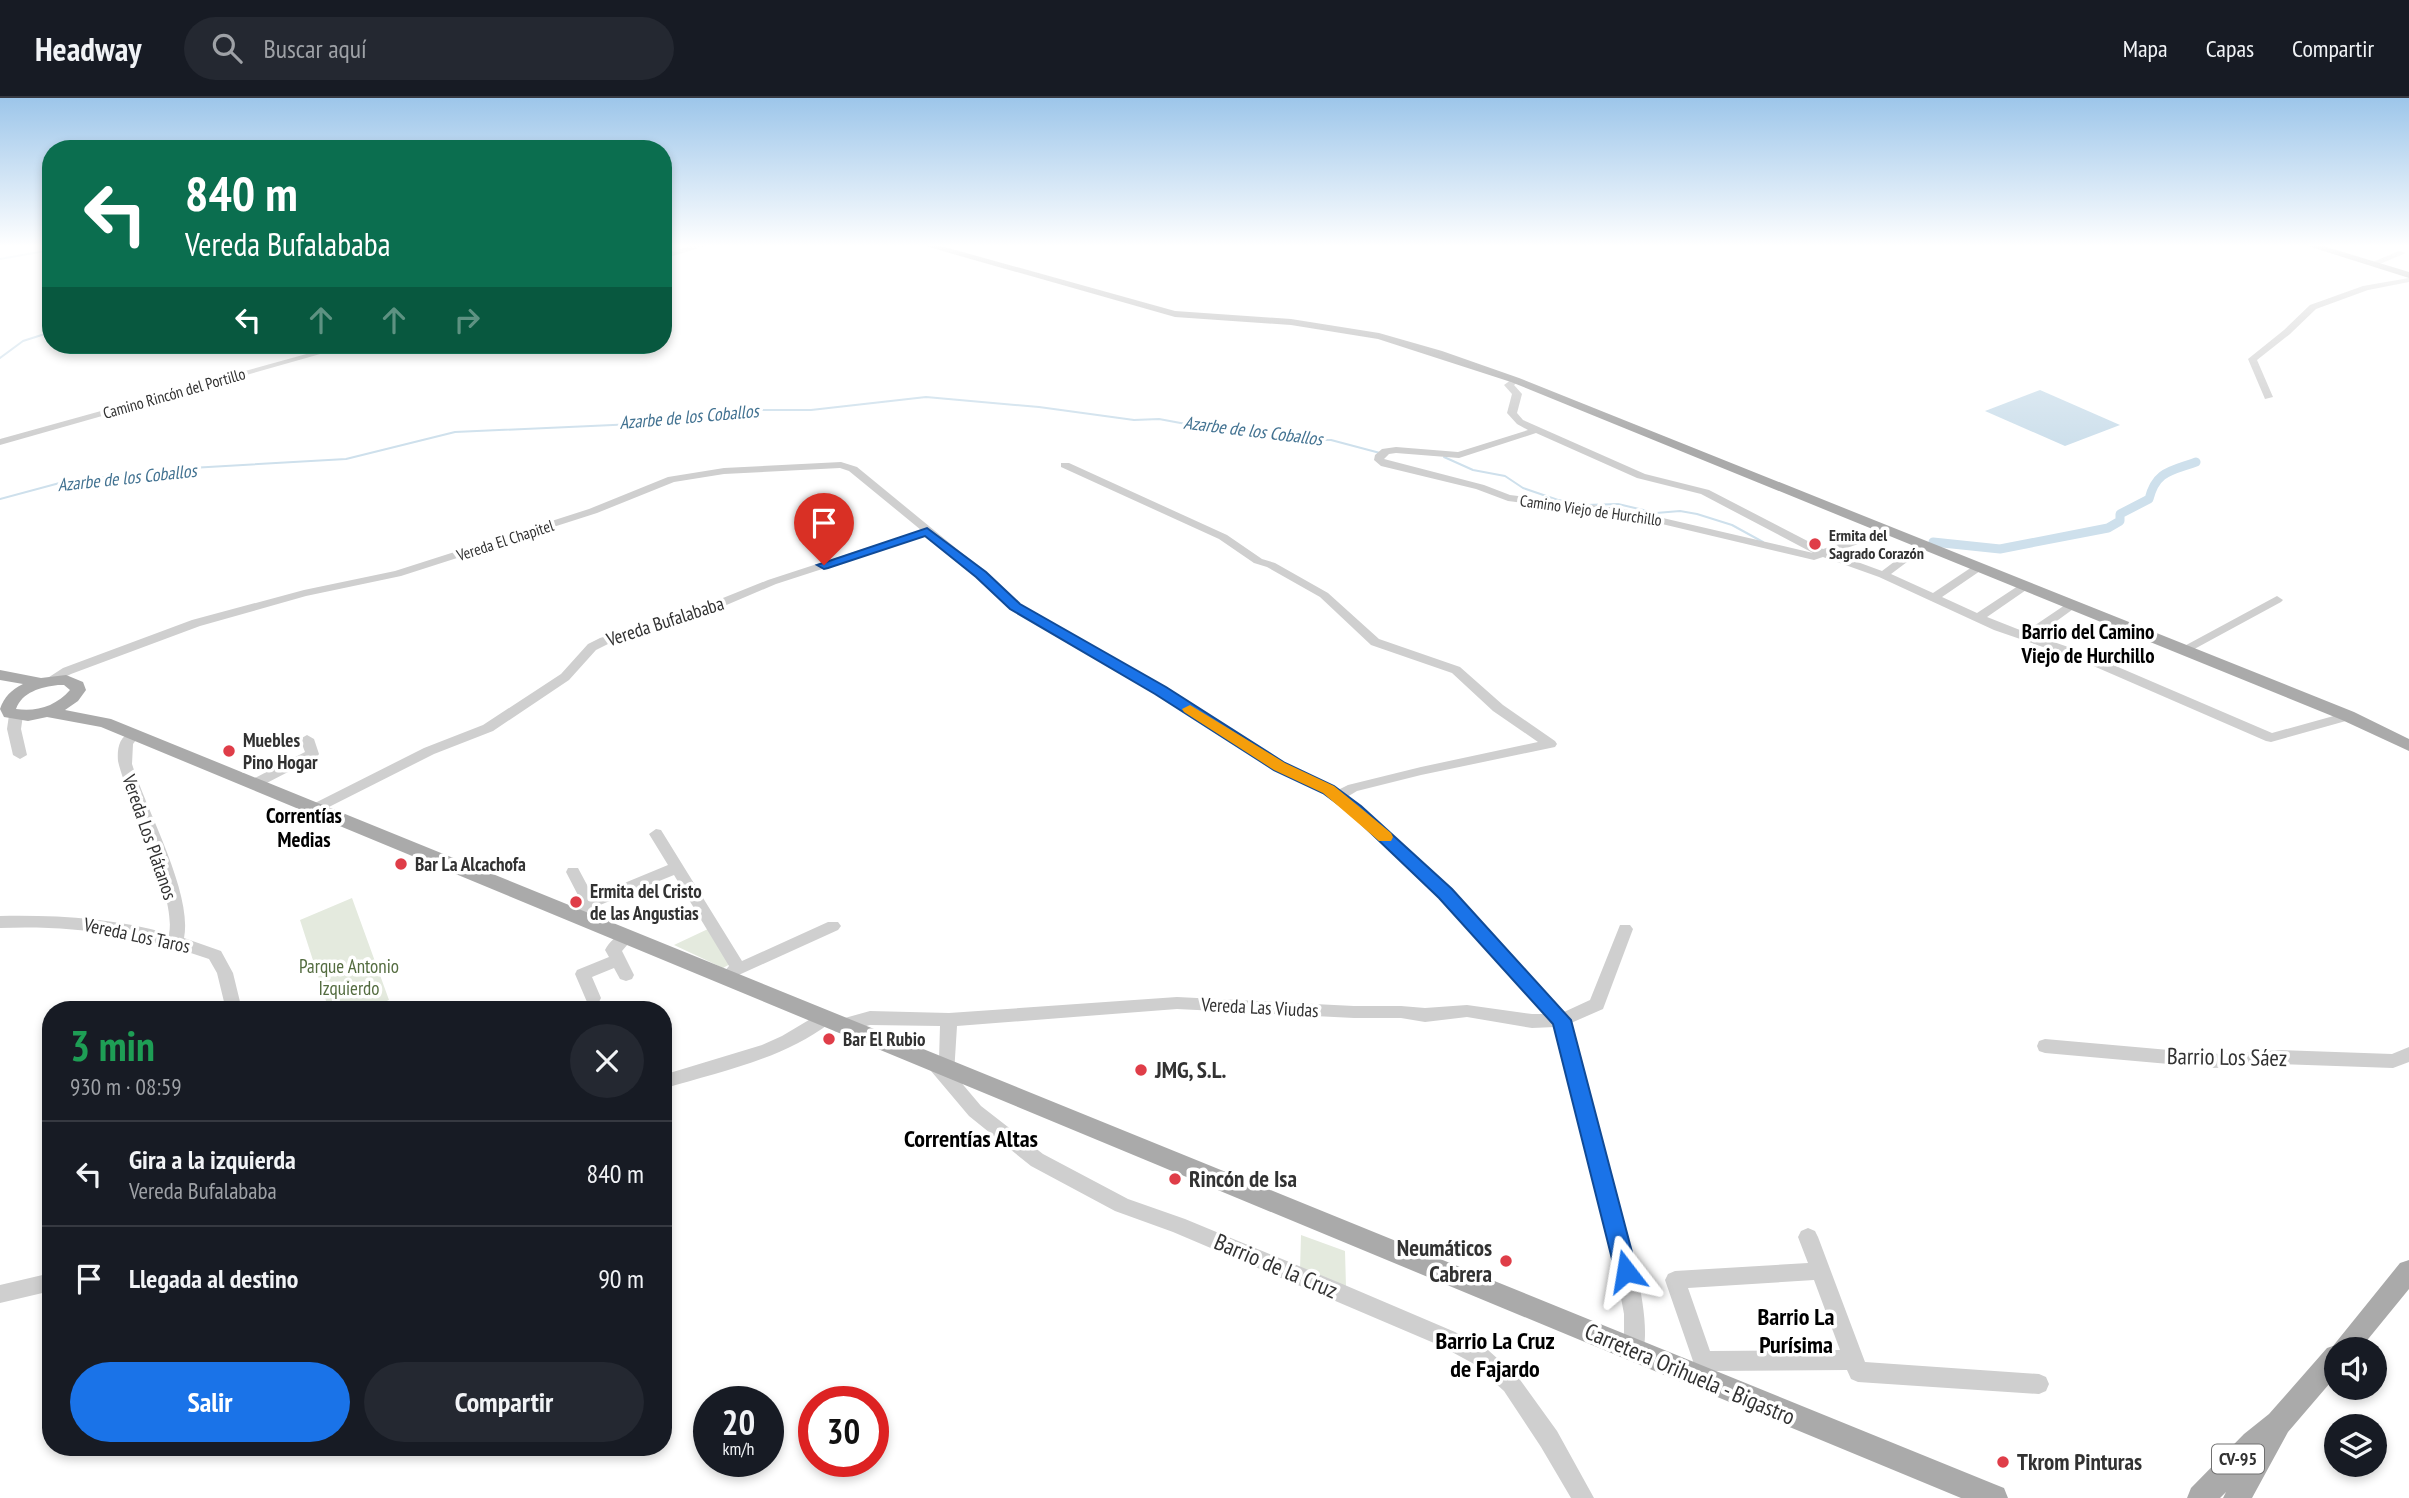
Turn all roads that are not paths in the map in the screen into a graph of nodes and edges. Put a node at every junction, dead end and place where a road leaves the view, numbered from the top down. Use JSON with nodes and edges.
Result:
{"nodes":[{"id":1,"x":1165,"y":311,"type":"edge"},
{"id":2,"x":2308,"y":311,"type":"edge"},
{"id":3,"x":316,"y":354,"type":"edge"},
{"id":4,"x":1512,"y":383,"type":"junction"},
{"id":5,"x":2268,"y":397,"type":"dead end"},
{"id":6,"x":1537,"y":430,"type":"junction"},
{"id":7,"x":0,"y":442,"type":"edge"},
{"id":8,"x":1065,"y":465,"type":"dead end"},
{"id":9,"x":1889,"y":531,"type":"junction"},
{"id":10,"x":927,"y":532,"type":"junction"},
{"id":11,"x":1923,"y":545,"type":"junction"},
{"id":12,"x":1822,"y":553,"type":"junction"},
{"id":13,"x":1979,"y":567,"type":"junction"},
{"id":14,"x":1883,"y":575,"type":"junction"},
{"id":15,"x":2025,"y":586,"type":"junction"},
{"id":16,"x":1932,"y":599,"type":"junction"},
{"id":17,"x":2277,"y":600,"type":"dead end"},
{"id":18,"x":2072,"y":605,"type":"junction"},
{"id":19,"x":1978,"y":618,"type":"junction"},
{"id":20,"x":2026,"y":637,"type":"junction"},
{"id":21,"x":2183,"y":650,"type":"junction"},
{"id":22,"x":0,"y":675,"type":"edge"},
{"id":23,"x":56,"y":679,"type":"junction"},
{"id":24,"x":7,"y":693,"type":"edge"},
{"id":25,"x":74,"y":696,"type":"junction"},
{"id":26,"x":46,"y":712,"type":"junction"},
{"id":27,"x":16,"y":715,"type":"junction"},
{"id":28,"x":2348,"y":716,"type":"junction"},
{"id":29,"x":105,"y":723,"type":"junction"},
{"id":30,"x":132,"y":736,"type":"junction"},
{"id":31,"x":307,"y":739,"type":"dead end"},
{"id":32,"x":2409,"y":746,"type":"edge"},
{"id":33,"x":20,"y":755,"type":"dead end"},
{"id":34,"x":254,"y":784,"type":"junction"},
{"id":35,"x":1337,"y":796,"type":"junction"},
{"id":36,"x":314,"y":809,"type":"junction"},
{"id":37,"x":656,"y":834,"type":"dead end"},
{"id":38,"x":676,"y":868,"type":"junction"},
{"id":39,"x":573,"y":872,"type":"dead end"},
{"id":40,"x":581,"y":909,"type":"junction"},
{"id":41,"x":0,"y":922,"type":"edge"},
{"id":42,"x":833,"y":926,"type":"dead end"},
{"id":43,"x":1625,"y":929,"type":"dead end"},
{"id":44,"x":626,"y":937,"type":"junction"},
{"id":45,"x":176,"y":940,"type":"junction"},
{"id":46,"x":618,"y":960,"type":"junction"},
{"id":47,"x":730,"y":973,"type":"junction"},
{"id":48,"x":626,"y":975,"type":"dead end"},
{"id":49,"x":593,"y":998,"type":"dead end"},
{"id":50,"x":232,"y":1001,"type":"edge"},
{"id":51,"x":949,"y":1020,"type":"junction"},
{"id":52,"x":1562,"y":1020,"type":"junction"},
{"id":53,"x":832,"y":1022,"type":"junction"},
{"id":54,"x":2045,"y":1046,"type":"dead end"},
{"id":55,"x":2409,"y":1054,"type":"edge"},
{"id":56,"x":942,"y":1068,"type":"junction"},
{"id":57,"x":672,"y":1079,"type":"edge"},
{"id":58,"x":1808,"y":1237,"type":"dead end"},
{"id":59,"x":1820,"y":1271,"type":"junction"},
{"id":60,"x":2409,"y":1271,"type":"edge"},
{"id":61,"x":42,"y":1284,"type":"edge"},
{"id":62,"x":0,"y":1294,"type":"edge"},
{"id":63,"x":2354,"y":1337,"type":"edge"},
{"id":64,"x":1634,"y":1351,"type":"junction"},
{"id":65,"x":1854,"y":1360,"type":"junction"},
{"id":66,"x":1701,"y":1370,"type":"junction"},
{"id":67,"x":2324,"y":1371,"type":"edge"},
{"id":68,"x":2039,"y":1384,"type":"dead end"},
{"id":69,"x":2278,"y":1423,"type":"junction"},
{"id":70,"x":1583,"y":1498,"type":"edge"},
{"id":71,"x":1994,"y":1498,"type":"edge"},
{"id":72,"x":2201,"y":1498,"type":"edge"},
{"id":73,"x":2237,"y":1498,"type":"edge"}],
"edges":[{"from":1,"to":4,"type":"main road"},
{"from":2,"to":5,"type":"street"},
{"from":3,"to":7,"type":"street","name":"Camino Rincón del Portillo"},
{"from":4,"to":6,"type":"street"},
{"from":4,"to":9,"type":"main road"},
{"from":6,"to":12,"type":"street","name":"Camino Viejo de Hurchillo"},
{"from":6,"to":12,"type":"street","name":"Camino Viejo de Hurchillo"},
{"from":8,"to":35,"type":"street"},
{"from":9,"to":11,"type":"main road"},
{"from":9,"to":12,"type":"street"},
{"from":10,"to":23,"type":"street","name":"Vereda El Chapitel"},
{"from":10,"to":35,"type":"street","name":"Vereda El Chapitel"},
{"from":10,"to":36,"type":"street","name":"Vereda Bufalababa"},
{"from":11,"to":13,"type":"main road"},
{"from":11,"to":14,"type":"street"},
{"from":12,"to":14,"type":"street"},
{"from":13,"to":15,"type":"main road"},
{"from":13,"to":16,"type":"street"},
{"from":14,"to":16,"type":"street"},
{"from":15,"to":18,"type":"main road"},
{"from":15,"to":19,"type":"street"},
{"from":16,"to":19,"type":"street"},
{"from":17,"to":21,"type":"street"},
{"from":18,"to":20,"type":"street"},
{"from":18,"to":21,"type":"main road"},
{"from":19,"to":20,"type":"street"},
{"from":20,"to":28,"type":"street"},
{"from":21,"to":28,"type":"main road"},
{"from":22,"to":23,"type":"main road"},
{"from":23,"to":24,"type":"main road"},
{"from":23,"to":25,"type":"main road"},
{"from":24,"to":27,"type":"main road"},
{"from":25,"to":26,"type":"main road"},
{"from":25,"to":29,"type":"main road"},
{"from":26,"to":27,"type":"main road"},
{"from":26,"to":29,"type":"main road"},
{"from":27,"to":33,"type":"street"},
{"from":28,"to":32,"type":"main road"},
{"from":29,"to":30,"type":"main road","name":"Carretera Orihuela - Bigastro"},
{"from":30,"to":34,"type":"main road","name":"Carretera Orihuela - Bigastro"},
{"from":30,"to":45,"type":"street","name":"Vereda Los Plátanos"},
{"from":31,"to":34,"type":"street"},
{"from":34,"to":36,"type":"main road","name":"Carretera Orihuela - Bigastro"},
{"from":35,"to":52,"type":"street","name":"Vereda El Chapitel"},
{"from":36,"to":40,"type":"main road","name":"Carretera Orihuela - Bigastro"},
{"from":37,"to":38,"type":"street"},
{"from":38,"to":40,"type":"street"},
{"from":38,"to":47,"type":"street"},
{"from":39,"to":40,"type":"street"},
{"from":40,"to":44,"type":"main road","name":"Carretera Orihuela - Bigastro"},
{"from":41,"to":45,"type":"street","name":"Vereda Los Taros"},
{"from":42,"to":47,"type":"street"},
{"from":43,"to":52,"type":"street","name":"Vereda Las Viudas"},
{"from":44,"to":46,"type":"street"},
{"from":44,"to":47,"type":"main road","name":"Carretera Orihuela - Bigastro"},
{"from":45,"to":50,"type":"street","name":"Vereda Los Taros"},
{"from":46,"to":48,"type":"street"},
{"from":46,"to":49,"type":"street"},
{"from":47,"to":53,"type":"main road","name":"Carretera Orihuela - Bigastro"},
{"from":51,"to":52,"type":"street","name":"Vereda Las Viudas"},
{"from":51,"to":53,"type":"street","name":"Vereda Las Viudas"},
{"from":51,"to":56,"type":"street"},
{"from":52,"to":64,"type":"street"},
{"from":53,"to":56,"type":"main road","name":"Carretera Orihuela - Bigastro"},
{"from":53,"to":57,"type":"street"},
{"from":54,"to":55,"type":"street","name":"Barrio Los Sáez"},
{"from":56,"to":64,"type":"main road","name":"Carretera Orihuela - Bigastro"},
{"from":56,"to":70,"type":"street","name":"Barrio de la Cruz"},
{"from":58,"to":59,"type":"street"},
{"from":59,"to":65,"type":"street"},
{"from":59,"to":66,"type":"street"},
{"from":60,"to":63,"type":"main road"},
{"from":61,"to":62,"type":"street"},
{"from":64,"to":66,"type":"main road","name":"Carretera Orihuela - Bigastro"},
{"from":65,"to":66,"type":"street"},
{"from":65,"to":68,"type":"street"},
{"from":66,"to":71,"type":"main road","name":"Carretera Orihuela - Bigastro"},
{"from":67,"to":69,"type":"main road","number":"CV-95"},
{"from":69,"to":72,"type":"main road","number":"CV-95"},
{"from":69,"to":73,"type":"main road","number":"CV-95"}]}
